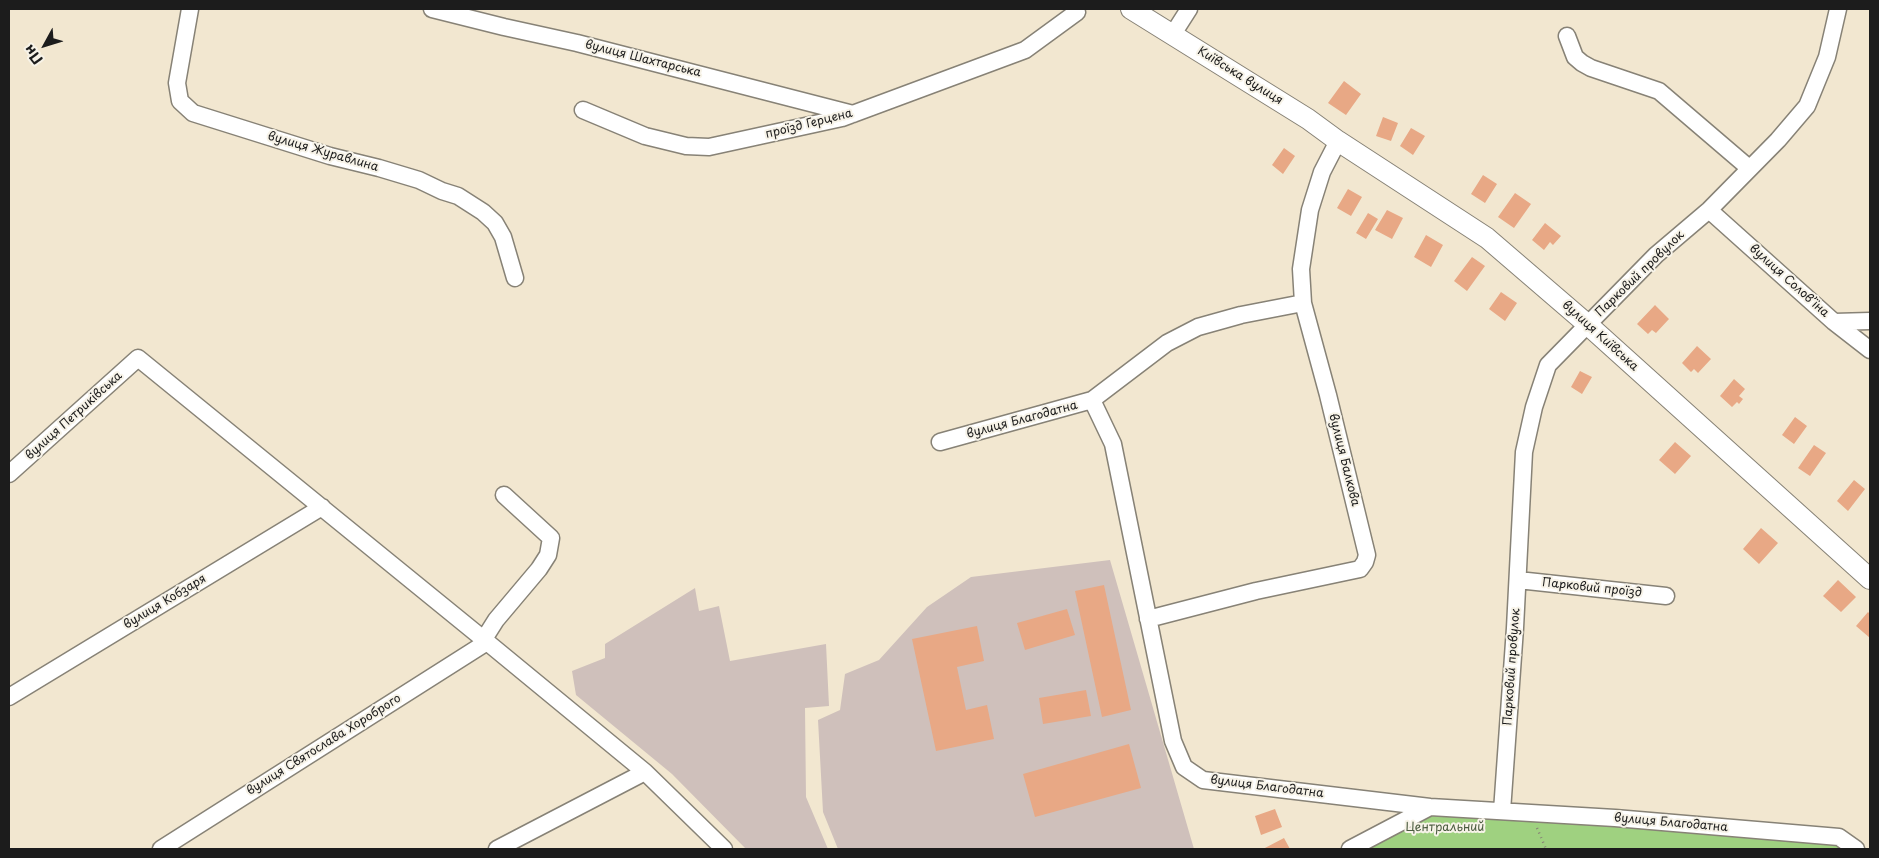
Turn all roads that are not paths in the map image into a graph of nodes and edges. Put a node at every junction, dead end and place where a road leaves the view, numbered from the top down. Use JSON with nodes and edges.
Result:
{"nodes":[{"id":1,"x":190,"y":9,"type":"edge"},
{"id":2,"x":432,"y":9,"type":"edge"},
{"id":3,"x":1131,"y":9,"type":"edge"},
{"id":4,"x":1189,"y":9,"type":"edge"},
{"id":5,"x":1838,"y":9,"type":"edge"},
{"id":6,"x":1076,"y":10,"type":"edge"},
{"id":7,"x":1173,"y":34,"type":"junction"},
{"id":8,"x":1567,"y":36,"type":"dead end"},
{"id":9,"x":583,"y":110,"type":"dead end"},
{"id":10,"x":853,"y":114,"type":"junction"},
{"id":11,"x":1308,"y":119,"type":"joint"},
{"id":12,"x":1338,"y":141,"type":"junction"},
{"id":13,"x":1749,"y":168,"type":"junction"},
{"id":14,"x":1709,"y":210,"type":"junction"},
{"id":15,"x":515,"y":278,"type":"dead end"},
{"id":16,"x":1303,"y":303,"type":"junction"},
{"id":17,"x":1870,"y":321,"type":"edge"},
{"id":18,"x":1834,"y":322,"type":"junction"},
{"id":19,"x":1587,"y":324,"type":"junction"},
{"id":20,"x":1870,"y":350,"type":"edge"},
{"id":21,"x":1092,"y":400,"type":"junction"},
{"id":22,"x":940,"y":442,"type":"dead end"},
{"id":23,"x":9,"y":474,"type":"edge"},
{"id":24,"x":504,"y":496,"type":"dead end"},
{"id":25,"x":322,"y":507,"type":"junction"},
{"id":26,"x":1870,"y":579,"type":"edge"},
{"id":27,"x":1518,"y":580,"type":"junction"},
{"id":28,"x":1666,"y":596,"type":"dead end"},
{"id":29,"x":1148,"y":619,"type":"junction"},
{"id":30,"x":486,"y":640,"type":"junction"},
{"id":31,"x":9,"y":697,"type":"edge"},
{"id":32,"x":645,"y":772,"type":"junction"},
{"id":33,"x":1430,"y":807,"type":"junction"},
{"id":34,"x":1502,"y":811,"type":"junction"},
{"id":35,"x":160,"y":849,"type":"edge"},
{"id":36,"x":497,"y":849,"type":"edge"},
{"id":37,"x":724,"y":849,"type":"edge"},
{"id":38,"x":1350,"y":849,"type":"edge"},
{"id":39,"x":1856,"y":849,"type":"edge"}],
"edges":[{"from":1,"to":15,"type":"street","name":"вулиця Журавлина"},
{"from":2,"to":10,"type":"street","name":"вулиця Шахтарська"},
{"from":3,"to":7,"type":"main road"},
{"from":4,"to":7,"type":"street"},
{"from":5,"to":13,"type":"street","name":"Парковий провулок"},
{"from":6,"to":10,"type":"street","name":"проїзд Герцена"},
{"from":7,"to":11,"type":"main road","name":"Київська вулиця"},
{"from":8,"to":13,"type":"street"},
{"from":9,"to":10,"type":"street","name":"проїзд Герцена"},
{"from":11,"to":12,"type":"main road","name":"вулиця Київська"},
{"from":12,"to":16,"type":"street","name":"вулиця Балкова"},
{"from":12,"to":19,"type":"main road","name":"вулиця Київська"},
{"from":13,"to":14,"type":"street","name":"Парковий провулок"},
{"from":14,"to":18,"type":"street","name":"вулиця Соловʼїна"},
{"from":14,"to":19,"type":"street","name":"Парковий провулок"},
{"from":16,"to":21,"type":"street"},
{"from":16,"to":29,"type":"street","name":"вулиця Балкова"},
{"from":17,"to":18,"type":"street"},
{"from":18,"to":20,"type":"street","name":"вулиця Соловʼїна"},
{"from":19,"to":26,"type":"main road","name":"вулиця Київська"},
{"from":19,"to":27,"type":"street","name":"Парковий провулок"},
{"from":21,"to":22,"type":"street","name":"вулиця Благодатна"},
{"from":21,"to":29,"type":"street","name":"вулиця Благодатна"},
{"from":23,"to":25,"type":"street","name":"вулиця Петриківська"},
{"from":24,"to":30,"type":"street"},
{"from":25,"to":30,"type":"street"},
{"from":25,"to":31,"type":"street","name":"вулиця Кобзаря"},
{"from":27,"to":28,"type":"street","name":"Парковий проїзд"},
{"from":27,"to":34,"type":"street","name":"Парковий провулок"},
{"from":29,"to":33,"type":"street","name":"вулиця Благодатна"},
{"from":30,"to":32,"type":"street"},
{"from":30,"to":35,"type":"street","name":"вулиця Святослава Хороброго"},
{"from":32,"to":36,"type":"street"},
{"from":32,"to":37,"type":"street"},
{"from":33,"to":34,"type":"street","name":"вулиця Благодатна"},
{"from":33,"to":38,"type":"street"},
{"from":34,"to":39,"type":"street","name":"вулиця Благодатна"}]}
